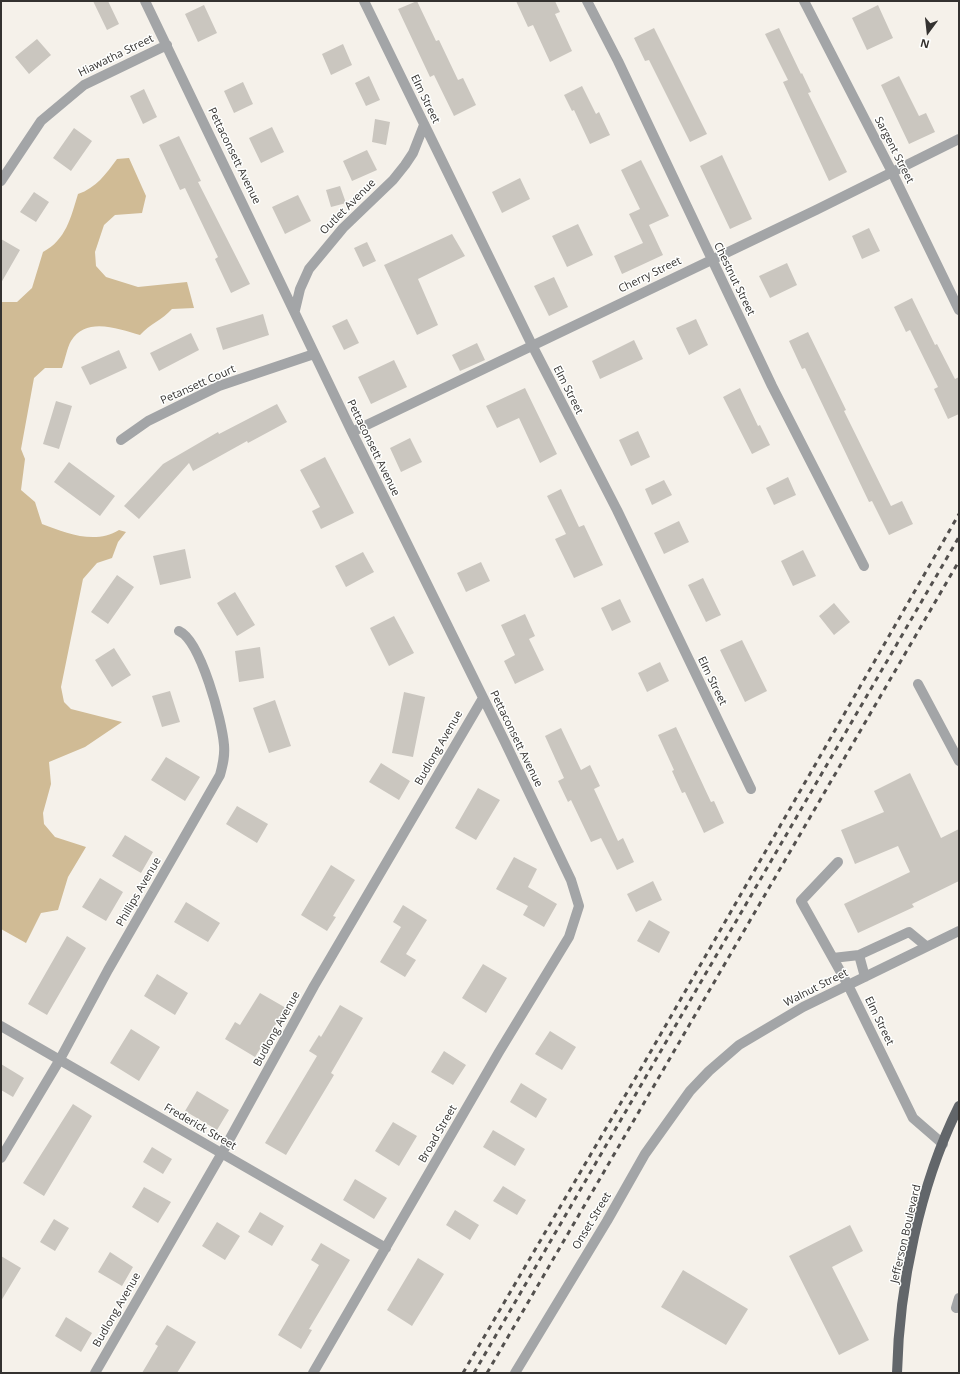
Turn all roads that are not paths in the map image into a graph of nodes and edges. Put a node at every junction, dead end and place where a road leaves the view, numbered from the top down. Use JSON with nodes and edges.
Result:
{"nodes":[{"id":1,"x":145,"y":1,"type":"edge"},
{"id":2,"x":364,"y":1,"type":"edge"},
{"id":3,"x":587,"y":1,"type":"edge"},
{"id":4,"x":804,"y":1,"type":"edge"},
{"id":5,"x":167,"y":45,"type":"junction"},
{"id":6,"x":424,"y":125,"type":"junction"},
{"id":7,"x":959,"y":139,"type":"edge"},
{"id":8,"x":892,"y":172,"type":"junction"},
{"id":9,"x":1,"y":181,"type":"edge"},
{"id":10,"x":711,"y":259,"type":"junction"},
{"id":11,"x":295,"y":310,"type":"junction"},
{"id":12,"x":959,"y":310,"type":"edge"},
{"id":13,"x":532,"y":345,"type":"junction"},
{"id":14,"x":314,"y":354,"type":"junction"},
{"id":15,"x":352,"y":432,"type":"junction"},
{"id":16,"x":121,"y":440,"type":"dead end"},
{"id":17,"x":864,"y":566,"type":"dead end"},
{"id":18,"x":179,"y":631,"type":"dead end"},
{"id":19,"x":918,"y":684,"type":"dead end"},
{"id":20,"x":483,"y":698,"type":"junction"},
{"id":21,"x":959,"y":761,"type":"edge"},
{"id":22,"x":751,"y":790,"type":"dead end"},
{"id":23,"x":838,"y":862,"type":"dead end"},
{"id":24,"x":579,"y":906,"type":"joint"},
{"id":25,"x":959,"y":931,"type":"edge"},
{"id":26,"x":926,"y":946,"type":"junction"},
{"id":27,"x":859,"y":955,"type":"junction"},
{"id":28,"x":833,"y":958,"type":"junction"},
{"id":29,"x":865,"y":977,"type":"junction"},
{"id":30,"x":848,"y":985,"type":"junction"},
{"id":31,"x":1,"y":1026,"type":"edge"},
{"id":32,"x":59,"y":1061,"type":"junction"},
{"id":33,"x":696,"y":1086,"type":"joint"},
{"id":34,"x":959,"y":1106,"type":"edge"},
{"id":35,"x":943,"y":1144,"type":"junction"},
{"id":36,"x":222,"y":1153,"type":"junction"},
{"id":37,"x":1,"y":1158,"type":"edge"},
{"id":38,"x":386,"y":1248,"type":"junction"},
{"id":39,"x":95,"y":1373,"type":"edge"},
{"id":40,"x":313,"y":1373,"type":"edge"},
{"id":41,"x":515,"y":1373,"type":"edge"},
{"id":42,"x":898,"y":1373,"type":"edge"}],
"edges":[{"from":1,"to":5,"type":"street","name":"Pettaconsett Avenue"},
{"from":2,"to":6,"type":"street","name":"Elm Street"},
{"from":3,"to":10,"type":"street","name":"Chestnut Street"},
{"from":4,"to":8,"type":"street","name":"Sargent Street"},
{"from":5,"to":9,"type":"street","name":"Hiawatha Street"},
{"from":5,"to":11,"type":"street","name":"Pettaconsett Avenue"},
{"from":6,"to":11,"type":"street","name":"Outlet Avenue"},
{"from":6,"to":13,"type":"street","name":"Elm Street"},
{"from":7,"to":8,"type":"street","name":"Cherry Street"},
{"from":8,"to":10,"type":"street","name":"Cherry Street"},
{"from":8,"to":12,"type":"street","name":"Sargent Street"},
{"from":10,"to":13,"type":"street","name":"Cherry Street"},
{"from":10,"to":17,"type":"street","name":"Chestnut Street"},
{"from":11,"to":14,"type":"street","name":"Pettaconsett Avenue"},
{"from":13,"to":15,"type":"street","name":"Cherry Street"},
{"from":13,"to":22,"type":"street","name":"Elm Street"},
{"from":14,"to":15,"type":"street","name":"Pettaconsett Avenue"},
{"from":14,"to":16,"type":"street","name":"Petansett Court"},
{"from":15,"to":20,"type":"street","name":"Pettaconsett Avenue"},
{"from":18,"to":32,"type":"street","name":"Phillips Avenue"},
{"from":19,"to":21,"type":"street"},
{"from":20,"to":24,"type":"street","name":"Pettaconsett Avenue"},
{"from":20,"to":36,"type":"street","name":"Budlong Avenue"},
{"from":23,"to":28,"type":"street","name":"Elm Street"},
{"from":24,"to":38,"type":"street","name":"Broad Street"},
{"from":25,"to":26,"type":"street","name":"Walnut Street"},
{"from":26,"to":27,"type":"street"},
{"from":26,"to":29,"type":"street","name":"Walnut Street"},
{"from":27,"to":28,"type":"street"},
{"from":27,"to":29,"type":"street"},
{"from":28,"to":30,"type":"street","name":"Elm Street"},
{"from":29,"to":30,"type":"street","name":"Walnut Street"},
{"from":30,"to":33,"type":"street","name":"Walnut Street"},
{"from":30,"to":35,"type":"street","name":"Elm Street"},
{"from":31,"to":32,"type":"street","name":"Frederick Street"},
{"from":32,"to":36,"type":"street","name":"Frederick Street"},
{"from":32,"to":37,"type":"street","name":"Phillips Avenue"},
{"from":33,"to":41,"type":"street","name":"Onset Street"},
{"from":34,"to":35,"type":"main road","name":"Jefferson Boulevard"},
{"from":35,"to":42,"type":"main road","name":"Jefferson Boulevard"},
{"from":36,"to":38,"type":"street","name":"Frederick Street"},
{"from":36,"to":39,"type":"street","name":"Budlong Avenue"},
{"from":38,"to":40,"type":"street","name":"Broad Street"}]}
